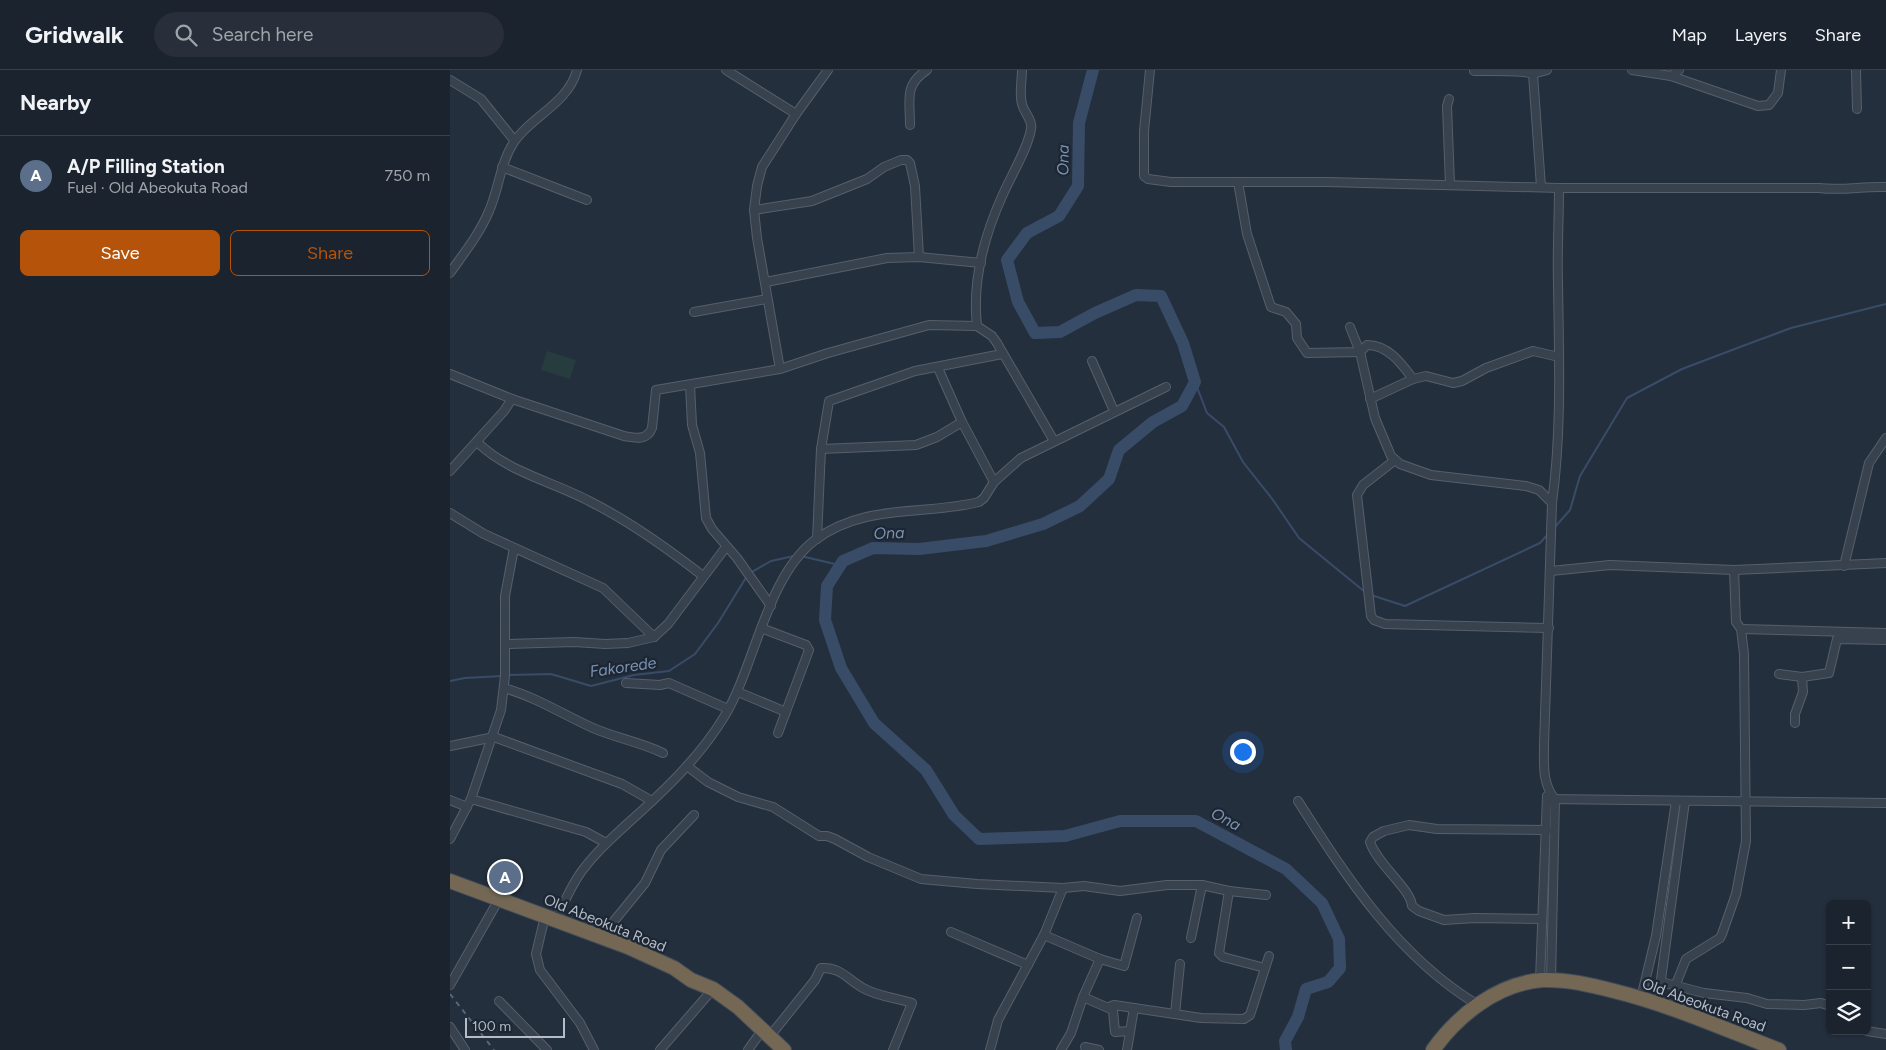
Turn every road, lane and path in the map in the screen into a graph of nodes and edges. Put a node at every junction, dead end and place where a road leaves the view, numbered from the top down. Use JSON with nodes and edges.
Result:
{"nodes":[{"id":1,"x":577,"y":70,"type":"edge"},
{"id":2,"x":726,"y":70,"type":"edge"},
{"id":3,"x":828,"y":70,"type":"edge"},
{"id":4,"x":927,"y":70,"type":"edge"},
{"id":5,"x":1022,"y":70,"type":"edge"},
{"id":6,"x":1150,"y":70,"type":"edge"},
{"id":7,"x":1546,"y":70,"type":"edge"},
{"id":8,"x":1632,"y":70,"type":"edge"},
{"id":9,"x":1679,"y":70,"type":"edge"},
{"id":10,"x":1780,"y":70,"type":"edge"},
{"id":11,"x":1856,"y":70,"type":"edge"},
{"id":12,"x":1474,"y":71,"type":"dead end"},
{"id":13,"x":1533,"y":74,"type":"junction"},
{"id":14,"x":1671,"y":76,"type":"junction"},
{"id":15,"x":450,"y":80,"type":"edge"},
{"id":16,"x":1449,"y":99,"type":"dead end"},
{"id":17,"x":1857,"y":109,"type":"dead end"},
{"id":18,"x":796,"y":114,"type":"junction"},
{"id":19,"x":910,"y":125,"type":"dead end"},
{"id":20,"x":514,"y":140,"type":"junction"},
{"id":21,"x":502,"y":167,"type":"junction"},
{"id":22,"x":1238,"y":182,"type":"junction"},
{"id":23,"x":1450,"y":185,"type":"junction"},
{"id":24,"x":1541,"y":187,"type":"junction"},
{"id":25,"x":1886,"y":187,"type":"edge"},
{"id":26,"x":1559,"y":188,"type":"junction"},
{"id":27,"x":588,"y":200,"type":"dead end"},
{"id":28,"x":754,"y":210,"type":"junction"},
{"id":29,"x":919,"y":257,"type":"junction"},
{"id":30,"x":981,"y":263,"type":"junction"},
{"id":31,"x":450,"y":273,"type":"edge"},
{"id":32,"x":766,"y":282,"type":"junction"},
{"id":33,"x":767,"y":299,"type":"junction"},
{"id":34,"x":694,"y":312,"type":"dead end"},
{"id":35,"x":977,"y":326,"type":"junction"},
{"id":36,"x":1350,"y":327,"type":"dead end"},
{"id":37,"x":1360,"y":352,"type":"junction"},
{"id":38,"x":1002,"y":354,"type":"junction"},
{"id":39,"x":1559,"y":357,"type":"junction"},
{"id":40,"x":1092,"y":361,"type":"dead end"},
{"id":41,"x":938,"y":368,"type":"junction"},
{"id":42,"x":780,"y":369,"type":"junction"},
{"id":43,"x":450,"y":374,"type":"edge"},
{"id":44,"x":1413,"y":379,"type":"junction"},
{"id":45,"x":690,"y":386,"type":"junction"},
{"id":46,"x":1166,"y":387,"type":"dead end"},
{"id":47,"x":512,"y":399,"type":"junction"},
{"id":48,"x":1370,"y":399,"type":"junction"},
{"id":49,"x":1114,"y":411,"type":"junction"},
{"id":50,"x":962,"y":422,"type":"junction"},
{"id":51,"x":1886,"y":438,"type":"edge"},
{"id":52,"x":1054,"y":441,"type":"junction"},
{"id":53,"x":477,"y":442,"type":"junction"},
{"id":54,"x":821,"y":449,"type":"junction"},
{"id":55,"x":1396,"y":460,"type":"junction"},
{"id":56,"x":450,"y":471,"type":"edge"},
{"id":57,"x":994,"y":482,"type":"junction"},
{"id":58,"x":1552,"y":503,"type":"junction"},
{"id":59,"x":450,"y":513,"type":"edge"},
{"id":60,"x":817,"y":539,"type":"junction"},
{"id":61,"x":726,"y":547,"type":"junction"},
{"id":62,"x":514,"y":548,"type":"junction"},
{"id":63,"x":1886,"y":563,"type":"edge"},
{"id":64,"x":1844,"y":566,"type":"junction"},
{"id":65,"x":1734,"y":570,"type":"junction"},
{"id":66,"x":1551,"y":571,"type":"junction"},
{"id":67,"x":703,"y":576,"type":"junction"},
{"id":68,"x":771,"y":606,"type":"junction"},
{"id":69,"x":761,"y":628,"type":"junction"},
{"id":70,"x":1550,"y":628,"type":"junction"},
{"id":71,"x":1741,"y":629,"type":"junction"},
{"id":72,"x":1886,"y":633,"type":"edge"},
{"id":73,"x":654,"y":636,"type":"junction"},
{"id":74,"x":1886,"y":638,"type":"edge"},
{"id":75,"x":505,"y":644,"type":"junction"},
{"id":76,"x":1779,"y":674,"type":"dead end"},
{"id":77,"x":1802,"y":677,"type":"junction"},
{"id":78,"x":626,"y":683,"type":"dead end"},
{"id":79,"x":504,"y":688,"type":"junction"},
{"id":80,"x":738,"y":692,"type":"junction"},
{"id":81,"x":728,"y":709,"type":"junction"},
{"id":82,"x":786,"y":712,"type":"junction"},
{"id":83,"x":1795,"y":724,"type":"dead end"},
{"id":84,"x":778,"y":733,"type":"dead end"},
{"id":85,"x":494,"y":737,"type":"junction"},
{"id":86,"x":450,"y":746,"type":"edge"},
{"id":87,"x":663,"y":753,"type":"dead end"},
{"id":88,"x":687,"y":766,"type":"junction"},
{"id":89,"x":1550,"y":797,"type":"junction"},
{"id":90,"x":471,"y":799,"type":"junction"},
{"id":91,"x":450,"y":800,"type":"edge"},
{"id":92,"x":652,"y":800,"type":"junction"},
{"id":93,"x":1298,"y":801,"type":"dead end"},
{"id":94,"x":1680,"y":801,"type":"junction"},
{"id":95,"x":1746,"y":801,"type":"junction"},
{"id":96,"x":1886,"y":803,"type":"edge"},
{"id":97,"x":467,"y":807,"type":"junction"},
{"id":98,"x":694,"y":815,"type":"dead end"},
{"id":99,"x":1547,"y":830,"type":"junction"},
{"id":100,"x":450,"y":839,"type":"edge"},
{"id":101,"x":606,"y":843,"type":"junction"},
{"id":102,"x":450,"y":881,"type":"edge"},
{"id":103,"x":1202,"y":885,"type":"junction"},
{"id":104,"x":1063,"y":888,"type":"junction"},
{"id":105,"x":1229,"y":891,"type":"junction"},
{"id":106,"x":1266,"y":895,"type":"dead end"},
{"id":107,"x":499,"y":899,"type":"junction"},
{"id":108,"x":550,"y":918,"type":"junction"},
{"id":109,"x":1137,"y":918,"type":"dead end"},
{"id":110,"x":1542,"y":919,"type":"junction"},
{"id":111,"x":951,"y":932,"type":"dead end"},
{"id":112,"x":1044,"y":935,"type":"junction"},
{"id":113,"x":604,"y":938,"type":"junction"},
{"id":114,"x":1191,"y":938,"type":"dead end"},
{"id":115,"x":1654,"y":946,"type":"junction"},
{"id":116,"x":1665,"y":949,"type":"junction"},
{"id":117,"x":1269,"y":956,"type":"dead end"},
{"id":118,"x":1100,"y":959,"type":"junction"},
{"id":119,"x":1650,"y":962,"type":"junction"},
{"id":120,"x":1180,"y":964,"type":"dead end"},
{"id":121,"x":1028,"y":965,"type":"junction"},
{"id":122,"x":1663,"y":966,"type":"junction"},
{"id":123,"x":1265,"y":968,"type":"junction"},
{"id":124,"x":1546,"y":981,"type":"junction"},
{"id":125,"x":1661,"y":982,"type":"junction"},
{"id":126,"x":1676,"y":984,"type":"junction"},
{"id":127,"x":450,"y":985,"type":"edge"},
{"id":128,"x":713,"y":989,"type":"junction"},
{"id":129,"x":1083,"y":997,"type":"junction"},
{"id":130,"x":1641,"y":998,"type":"junction"},
{"id":131,"x":499,"y":1001,"type":"dead end"},
{"id":132,"x":1658,"y":1002,"type":"junction"},
{"id":133,"x":1478,"y":1005,"type":"junction"},
{"id":134,"x":1826,"y":1005,"type":"edge"},
{"id":135,"x":1109,"y":1007,"type":"junction"},
{"id":136,"x":1134,"y":1008,"type":"junction"},
{"id":137,"x":1175,"y":1014,"type":"junction"},
{"id":138,"x":450,"y":1027,"type":"edge"},
{"id":139,"x":1129,"y":1031,"type":"junction"},
{"id":140,"x":1871,"y":1031,"type":"edge"},
{"id":141,"x":767,"y":1032,"type":"junction"},
{"id":142,"x":1886,"y":1034,"type":"edge"},
{"id":143,"x":1085,"y":1047,"type":"dead end"},
{"id":144,"x":465,"y":1050,"type":"edge"},
{"id":145,"x":546,"y":1050,"type":"edge"},
{"id":146,"x":594,"y":1050,"type":"edge"},
{"id":147,"x":660,"y":1050,"type":"edge"},
{"id":148,"x":748,"y":1050,"type":"edge"},
{"id":149,"x":784,"y":1050,"type":"edge"},
{"id":150,"x":893,"y":1050,"type":"edge"},
{"id":151,"x":990,"y":1050,"type":"edge"},
{"id":152,"x":1061,"y":1050,"type":"edge"},
{"id":153,"x":1099,"y":1050,"type":"edge"},
{"id":154,"x":1127,"y":1050,"type":"edge"},
{"id":155,"x":1433,"y":1050,"type":"edge"},
{"id":156,"x":1778,"y":1050,"type":"edge"}],
"edges":[{"from":1,"to":20,"type":"street"},
{"from":2,"to":18,"type":"street"},
{"from":3,"to":18,"type":"street"},
{"from":4,"to":19,"type":"street"},
{"from":5,"to":30,"type":"street"},
{"from":6,"to":22,"type":"street"},
{"from":7,"to":13,"type":"street"},
{"from":8,"to":14,"type":"street"},
{"from":9,"to":14,"type":"street"},
{"from":10,"to":14,"type":"street"},
{"from":11,"to":17,"type":"street"},
{"from":12,"to":13,"type":"street"},
{"from":13,"to":24,"type":"street"},
{"from":15,"to":20,"type":"street"},
{"from":16,"to":23,"type":"street"},
{"from":18,"to":28,"type":"street"},
{"from":20,"to":21,"type":"street"},
{"from":21,"to":27,"type":"street"},
{"from":21,"to":31,"type":"street"},
{"from":22,"to":23,"type":"street"},
{"from":22,"to":37,"type":"street"},
{"from":23,"to":24,"type":"street"},
{"from":24,"to":26,"type":"street"},
{"from":25,"to":26,"type":"street"},
{"from":26,"to":39,"type":"street"},
{"from":28,"to":29,"type":"street"},
{"from":28,"to":32,"type":"street"},
{"from":29,"to":30,"type":"street"},
{"from":29,"to":32,"type":"street"},
{"from":30,"to":35,"type":"street"},
{"from":32,"to":33,"type":"street"},
{"from":33,"to":34,"type":"street"},
{"from":33,"to":42,"type":"street"},
{"from":35,"to":38,"type":"street"},
{"from":35,"to":42,"type":"street"},
{"from":36,"to":37,"type":"street"},
{"from":37,"to":44,"type":"street"},
{"from":37,"to":48,"type":"street"},
{"from":38,"to":41,"type":"street"},
{"from":38,"to":52,"type":"street"},
{"from":39,"to":44,"type":"street"},
{"from":39,"to":58,"type":"street"},
{"from":40,"to":49,"type":"street"},
{"from":41,"to":50,"type":"street"},
{"from":41,"to":54,"type":"street"},
{"from":42,"to":45,"type":"street"},
{"from":43,"to":47,"type":"street"},
{"from":44,"to":48,"type":"street"},
{"from":45,"to":47,"type":"street"},
{"from":45,"to":61,"type":"street"},
{"from":46,"to":49,"type":"street"},
{"from":47,"to":53,"type":"street"},
{"from":48,"to":55,"type":"street"},
{"from":49,"to":52,"type":"street"},
{"from":50,"to":54,"type":"street"},
{"from":50,"to":57,"type":"street"},
{"from":51,"to":64,"type":"street"},
{"from":52,"to":57,"type":"street"},
{"from":53,"to":56,"type":"street"},
{"from":53,"to":67,"type":"street"},
{"from":54,"to":60,"type":"street"},
{"from":55,"to":58,"type":"street"},
{"from":55,"to":70,"type":"street"},
{"from":57,"to":60,"type":"street"},
{"from":58,"to":66,"type":"street"},
{"from":59,"to":62,"type":"street"},
{"from":60,"to":68,"type":"street"},
{"from":61,"to":67,"type":"street"},
{"from":61,"to":68,"type":"street"},
{"from":62,"to":73,"type":"street"},
{"from":62,"to":75,"type":"street"},
{"from":63,"to":64,"type":"street"},
{"from":64,"to":65,"type":"street"},
{"from":65,"to":66,"type":"street"},
{"from":65,"to":71,"type":"street"},
{"from":66,"to":70,"type":"street"},
{"from":67,"to":73,"type":"street"},
{"from":68,"to":69,"type":"street"},
{"from":69,"to":80,"type":"street"},
{"from":69,"to":82,"type":"street"},
{"from":70,"to":89,"type":"street"},
{"from":71,"to":72,"type":"street"},
{"from":71,"to":95,"type":"street"},
{"from":72,"to":74,"type":"street"},
{"from":73,"to":75,"type":"street"},
{"from":74,"to":77,"type":"street"},
{"from":75,"to":79,"type":"street"},
{"from":76,"to":77,"type":"street"},
{"from":77,"to":83,"type":"street"},
{"from":78,"to":81,"type":"street"},
{"from":79,"to":85,"type":"street"},
{"from":79,"to":87,"type":"street"},
{"from":80,"to":81,"type":"street"},
{"from":80,"to":82,"type":"street"},
{"from":81,"to":88,"type":"street"},
{"from":82,"to":84,"type":"street"},
{"from":85,"to":86,"type":"street"},
{"from":85,"to":90,"type":"street"},
{"from":85,"to":92,"type":"street"},
{"from":88,"to":92,"type":"street"},
{"from":88,"to":104,"type":"street"},
{"from":89,"to":94,"type":"street"},
{"from":89,"to":99,"type":"street"},
{"from":89,"to":124,"type":"street"},
{"from":90,"to":97,"type":"street"},
{"from":90,"to":101,"type":"street"},
{"from":91,"to":97,"type":"street"},
{"from":92,"to":101,"type":"street"},
{"from":93,"to":133,"type":"street"},
{"from":94,"to":95,"type":"street"},
{"from":94,"to":115,"type":"street"},
{"from":94,"to":116,"type":"street"},
{"from":95,"to":96,"type":"street"},
{"from":95,"to":126,"type":"street"},
{"from":97,"to":100,"type":"street"},
{"from":98,"to":113,"type":"street"},
{"from":99,"to":110,"type":"street"},
{"from":99,"to":110,"type":"street"},
{"from":101,"to":108,"type":"street"},
{"from":102,"to":107,"type":"highway","name":"Old Abeokuta Road"},
{"from":103,"to":104,"type":"street"},
{"from":103,"to":105,"type":"street"},
{"from":103,"to":114,"type":"street"},
{"from":104,"to":112,"type":"street"},
{"from":105,"to":106,"type":"street"},
{"from":105,"to":123,"type":"street"},
{"from":107,"to":108,"type":"highway","name":"Old Abeokuta Road"},
{"from":107,"to":127,"type":"street"},
{"from":108,"to":113,"type":"highway","name":"Old Abeokuta Road"},
{"from":108,"to":146,"type":"street"},
{"from":109,"to":118,"type":"street"},
{"from":110,"to":124,"type":"street"},
{"from":111,"to":121,"type":"street"},
{"from":112,"to":118,"type":"street"},
{"from":112,"to":121,"type":"street"},
{"from":113,"to":128,"type":"highway","name":"Old Abeokuta Road"},
{"from":115,"to":116,"type":"street"},
{"from":115,"to":119,"type":"street"},
{"from":116,"to":122,"type":"street"},
{"from":117,"to":123,"type":"street"},
{"from":118,"to":129,"type":"street"},
{"from":119,"to":122,"type":"street"},
{"from":119,"to":130,"type":"street"},
{"from":120,"to":137,"type":"street"},
{"from":121,"to":151,"type":"street"},
{"from":122,"to":125,"type":"street"},
{"from":123,"to":137,"type":"street"},
{"from":124,"to":130,"type":"highway","name":"Old Abeokuta Road"},
{"from":124,"to":133,"type":"highway","name":"Old Abeokuta Road"},
{"from":125,"to":126,"type":"street"},
{"from":125,"to":132,"type":"street"},
{"from":126,"to":134,"type":"street"},
{"from":128,"to":141,"type":"highway","name":"Old Abeokuta Road"},
{"from":128,"to":147,"type":"street"},
{"from":129,"to":135,"type":"street"},
{"from":129,"to":152,"type":"street"},
{"from":130,"to":132,"type":"highway","name":"Old Abeokuta Road"},
{"from":131,"to":145,"type":"street"},
{"from":132,"to":156,"type":"highway","name":"Old Abeokuta Road"},
{"from":133,"to":155,"type":"highway","name":"Old Abeokuta Road"},
{"from":135,"to":136,"type":"street"},
{"from":135,"to":139,"type":"street"},
{"from":136,"to":137,"type":"street"},
{"from":136,"to":139,"type":"street"},
{"from":138,"to":144,"type":"street"},
{"from":139,"to":154,"type":"street"},
{"from":140,"to":142,"type":"street"},
{"from":141,"to":148,"type":"street"},
{"from":141,"to":149,"type":"highway","name":"Old Abeokuta Road"},
{"from":141,"to":150,"type":"street"},
{"from":143,"to":153,"type":"street"}]}
